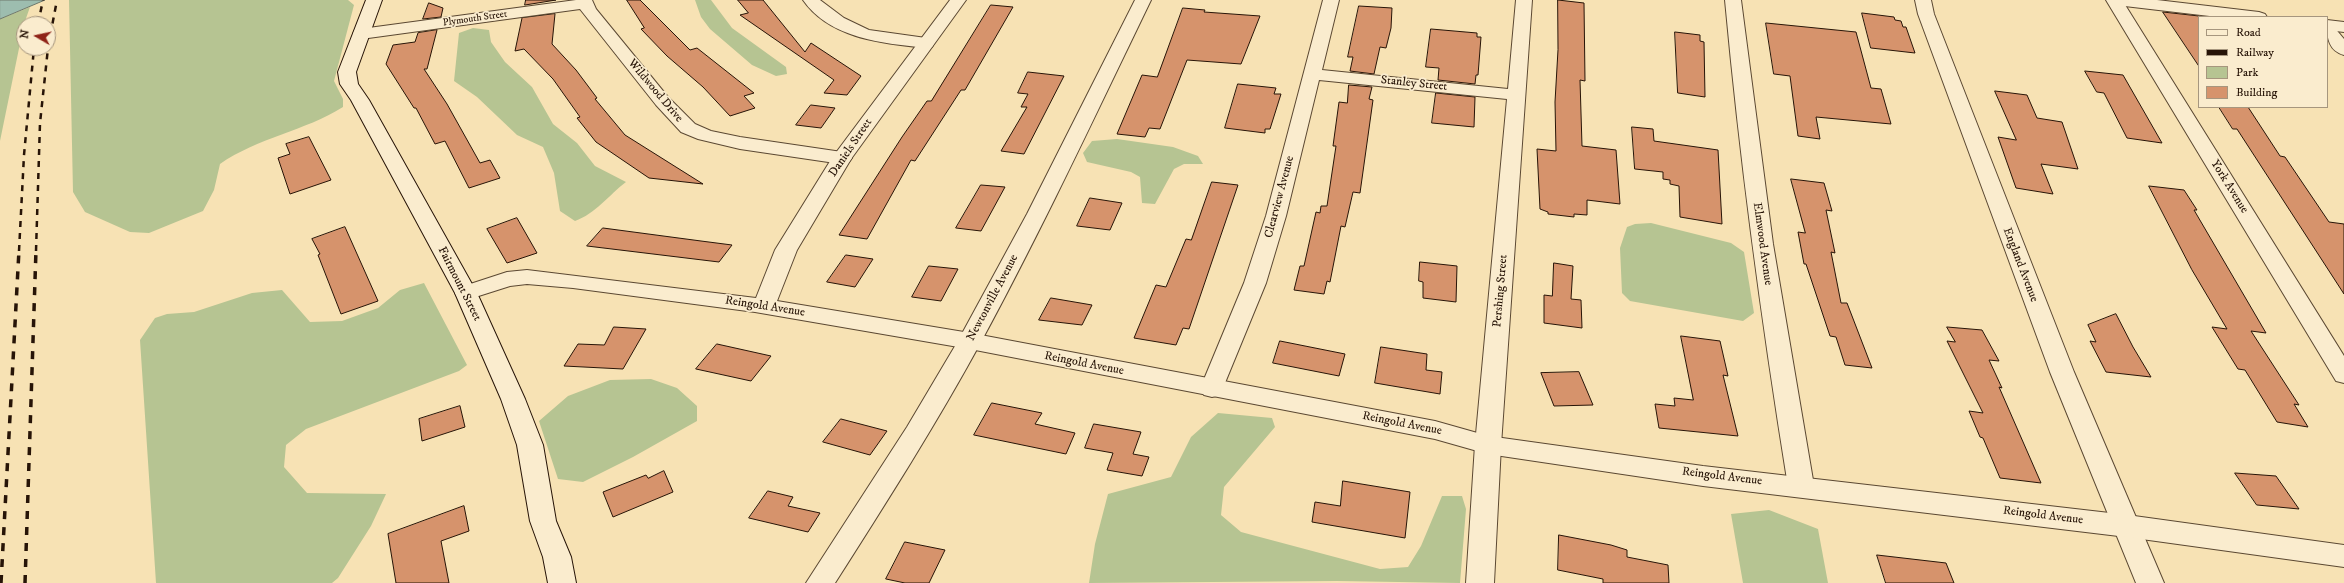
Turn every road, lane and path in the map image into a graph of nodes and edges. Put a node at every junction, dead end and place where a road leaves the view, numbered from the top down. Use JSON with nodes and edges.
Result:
{"nodes":[{"id":1,"x":374,"y":0,"type":"edge"},
{"id":2,"x":810,"y":0,"type":"edge"},
{"id":3,"x":958,"y":0,"type":"edge"},
{"id":4,"x":1144,"y":0,"type":"edge"},
{"id":5,"x":1331,"y":0,"type":"edge"},
{"id":6,"x":1524,"y":0,"type":"edge"},
{"id":7,"x":1733,"y":0,"type":"edge"},
{"id":8,"x":1923,"y":0,"type":"edge"},
{"id":9,"x":2115,"y":0,"type":"edge"},
{"id":10,"x":585,"y":2,"type":"edge"},
{"id":11,"x":2250,"y":16,"type":"edge"},
{"id":12,"x":2328,"y":25,"type":"edge"},
{"id":13,"x":2344,"y":27,"type":"edge"},
{"id":14,"x":2328,"y":31,"type":"edge"},
{"id":15,"x":361,"y":34,"type":"junction"},
{"id":16,"x":926,"y":43,"type":"junction"},
{"id":17,"x":2344,"y":50,"type":"edge"},
{"id":18,"x":1311,"y":74,"type":"junction"},
{"id":19,"x":1516,"y":95,"type":"junction"},
{"id":20,"x":842,"y":158,"type":"junction"},
{"id":21,"x":466,"y":293,"type":"junction"},
{"id":22,"x":764,"y":306,"type":"junction"},
{"id":23,"x":970,"y":341,"type":"junction"},
{"id":24,"x":2344,"y":375,"type":"edge"},
{"id":25,"x":1212,"y":389,"type":"junction"},
{"id":26,"x":1488,"y":445,"type":"junction"},
{"id":27,"x":1801,"y":486,"type":"junction"},
{"id":28,"x":2127,"y":526,"type":"junction"},
{"id":29,"x":2344,"y":556,"type":"edge"},
{"id":30,"x":562,"y":583,"type":"edge"},
{"id":31,"x":820,"y":583,"type":"edge"},
{"id":32,"x":1480,"y":583,"type":"edge"},
{"id":33,"x":2150,"y":583,"type":"edge"}],
"edges":[{"from":1,"to":15,"type":"street","name":"Fairmount Street"},
{"from":2,"to":16,"type":"street"},
{"from":3,"to":16,"type":"street","name":"Daniels Street"},
{"from":4,"to":23,"type":"street","name":"Newtonville Avenue"},
{"from":5,"to":18,"type":"street","name":"Clearview Avenue"},
{"from":6,"to":19,"type":"street","name":"Pershing Street"},
{"from":7,"to":27,"type":"street","name":"Elmwood Avenue"},
{"from":8,"to":28,"type":"street","name":"England Avenue"},
{"from":9,"to":11,"type":"street"},
{"from":9,"to":24,"type":"street","name":"York Avenue"},
{"from":10,"to":15,"type":"street","name":"Plymouth Street"},
{"from":10,"to":20,"type":"street","name":"Wildwood Drive"},
{"from":12,"to":13,"type":"street"},
{"from":14,"to":17,"type":"street"},
{"from":15,"to":21,"type":"street","name":"Fairmount Street"},
{"from":16,"to":20,"type":"street","name":"Daniels Street"},
{"from":18,"to":19,"type":"street","name":"Stanley Street"},
{"from":18,"to":25,"type":"street","name":"Clearview Avenue"},
{"from":19,"to":26,"type":"street","name":"Pershing Street"},
{"from":20,"to":22,"type":"street","name":"Daniels Street"},
{"from":21,"to":22,"type":"street","name":"Reingold Avenue"},
{"from":21,"to":30,"type":"street","name":"Fairmount Street"},
{"from":22,"to":23,"type":"street","name":"Reingold Avenue"},
{"from":23,"to":25,"type":"street","name":"Reingold Avenue"},
{"from":23,"to":31,"type":"street","name":"Newtonville Avenue"},
{"from":25,"to":26,"type":"street","name":"Reingold Avenue"},
{"from":26,"to":27,"type":"street","name":"Reingold Avenue"},
{"from":26,"to":32,"type":"street","name":"Pershing Street"},
{"from":27,"to":28,"type":"street","name":"Reingold Avenue"},
{"from":28,"to":29,"type":"street","name":"Reingold Avenue"},
{"from":28,"to":33,"type":"street","name":"England Avenue"}]}
